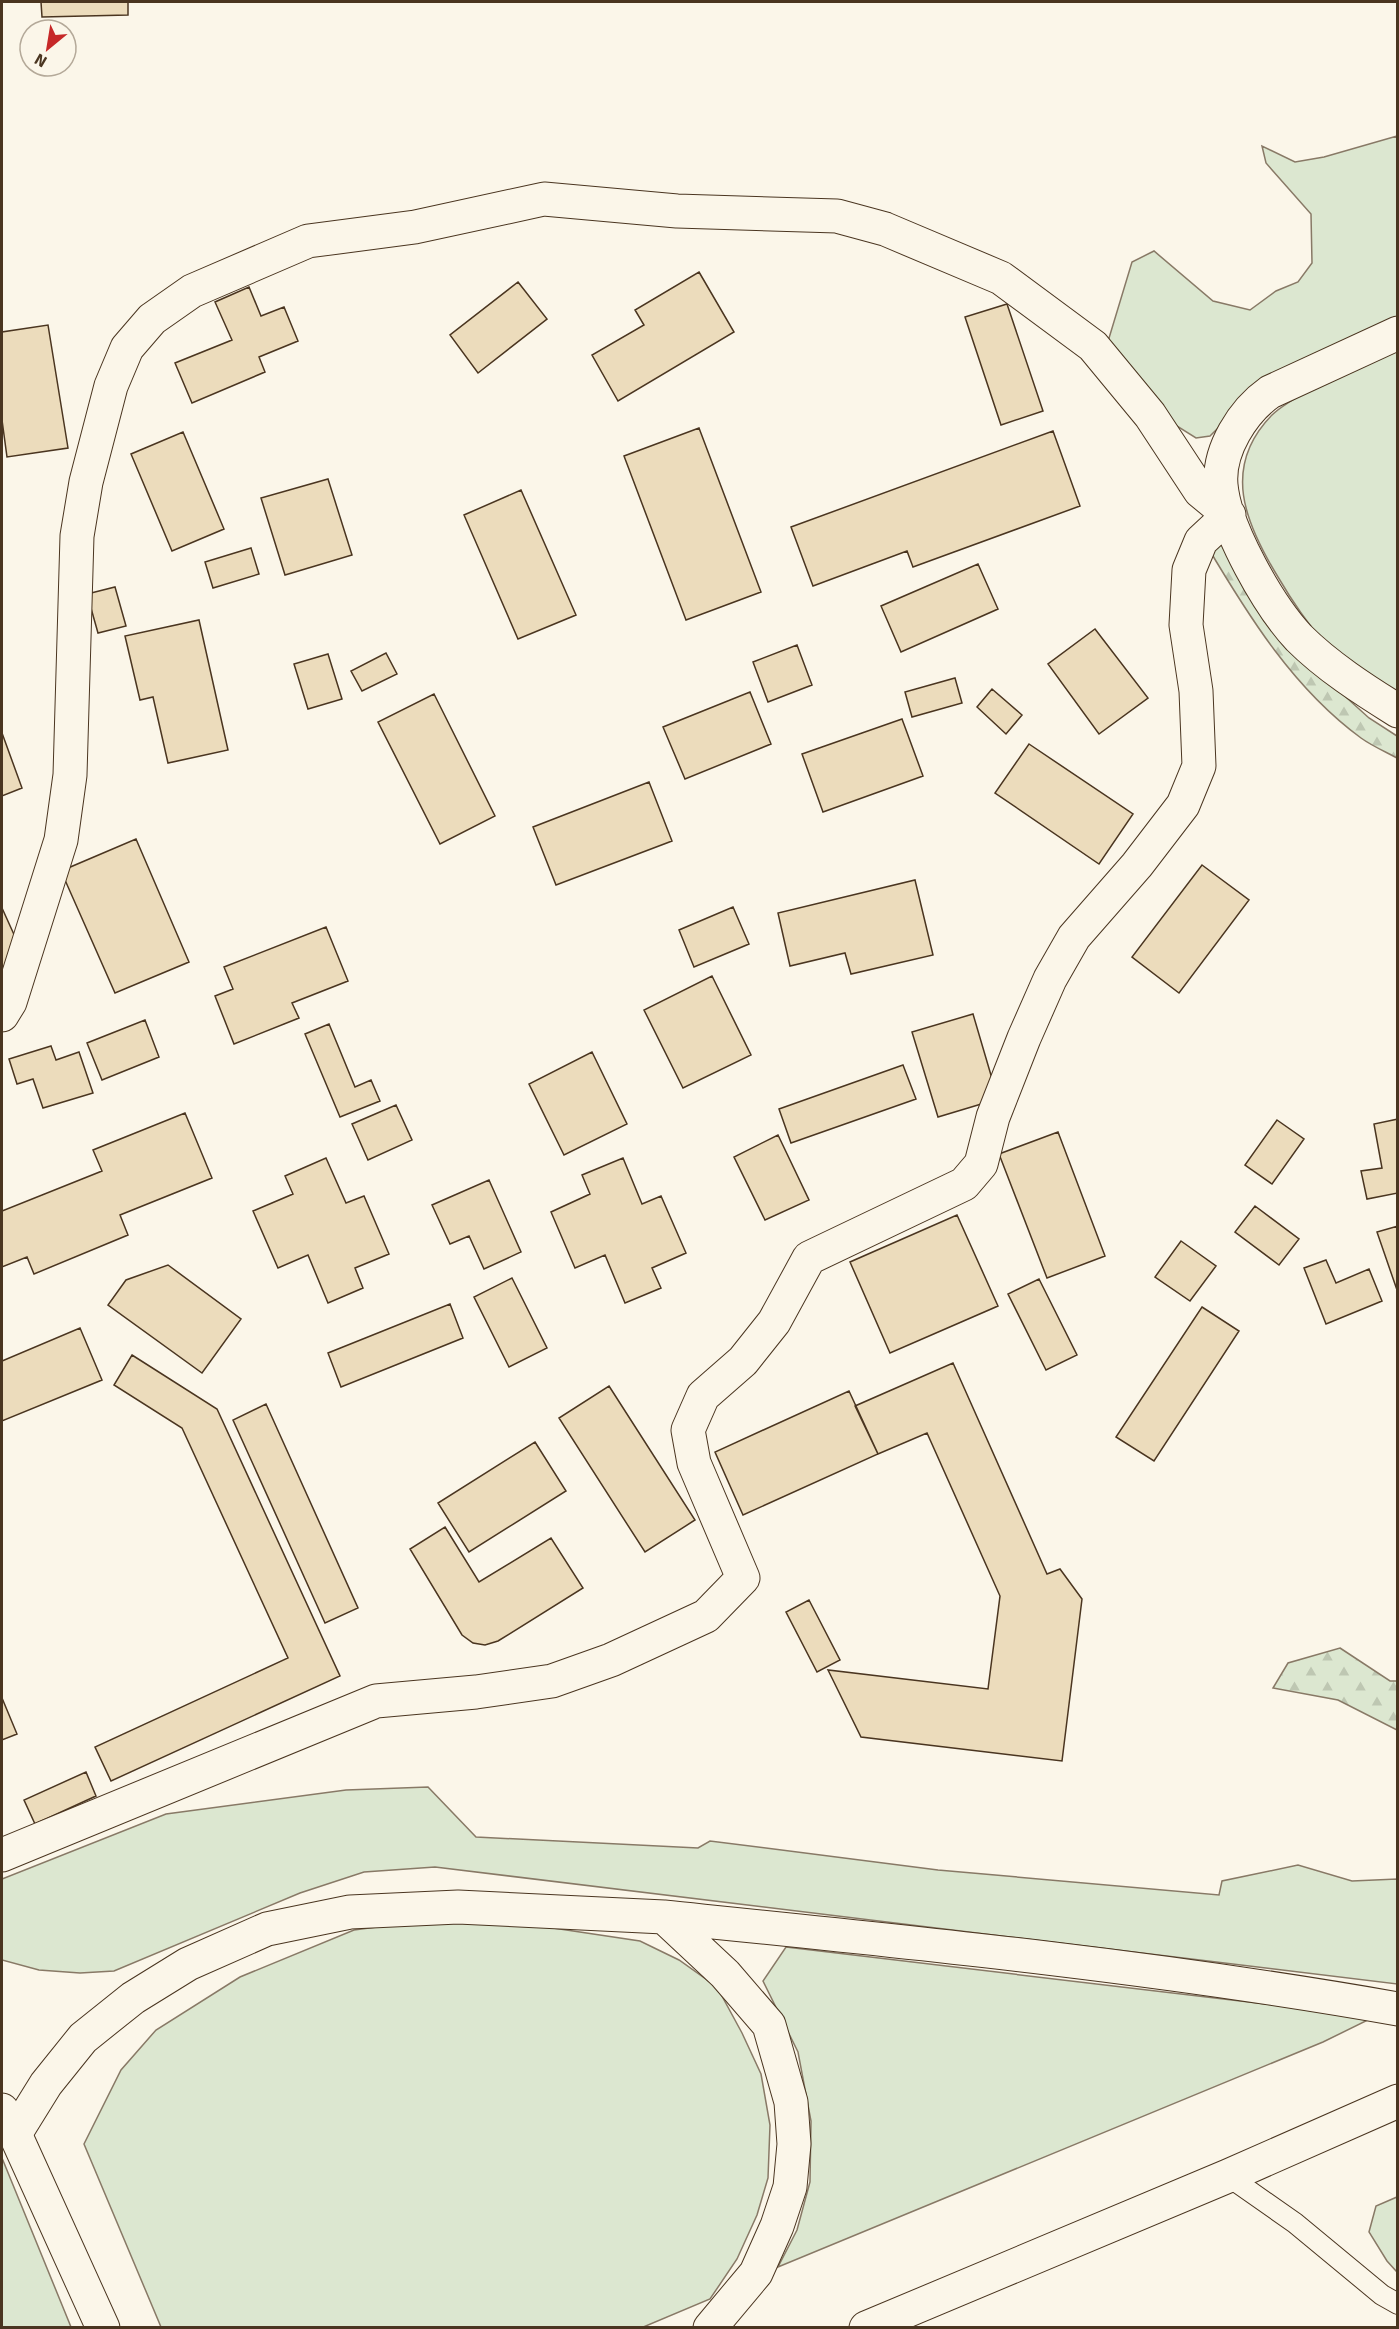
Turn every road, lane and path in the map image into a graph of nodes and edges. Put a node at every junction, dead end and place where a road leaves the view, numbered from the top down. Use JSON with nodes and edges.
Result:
{"nodes":[{"id":1,"x":1398,"y":333,"type":"edge"},
{"id":2,"x":1229,"y":515,"type":"junction"},
{"id":3,"x":1398,"y":711,"type":"edge"},
{"id":4,"x":2,"y":1015,"type":"edge"},
{"id":5,"x":2,"y":1855,"type":"edge"},
{"id":6,"x":664,"y":1917,"type":"junction"},
{"id":7,"x":1398,"y":2008,"type":"edge"},
{"id":8,"x":1398,"y":2101,"type":"edge"},
{"id":9,"x":8,"y":2122,"type":"edge"},
{"id":10,"x":1228,"y":2176,"type":"junction"},
{"id":11,"x":1398,"y":2304,"type":"edge"},
{"id":12,"x":103,"y":2328,"type":"edge"},
{"id":13,"x":710,"y":2328,"type":"edge"},
{"id":14,"x":866,"y":2328,"type":"edge"}],
"edges":[{"from":1,"to":2,"type":"main road"},
{"from":2,"to":3,"type":"main road"},
{"from":2,"to":4,"type":"main road"},
{"from":2,"to":5,"type":"main road"},
{"from":6,"to":7,"type":"main road"},
{"from":6,"to":9,"type":"main road"},
{"from":6,"to":13,"type":"main road"},
{"from":8,"to":10,"type":"main road"},
{"from":9,"to":12,"type":"main road"},
{"from":10,"to":11,"type":"lane"},
{"from":10,"to":14,"type":"main road"}]}
